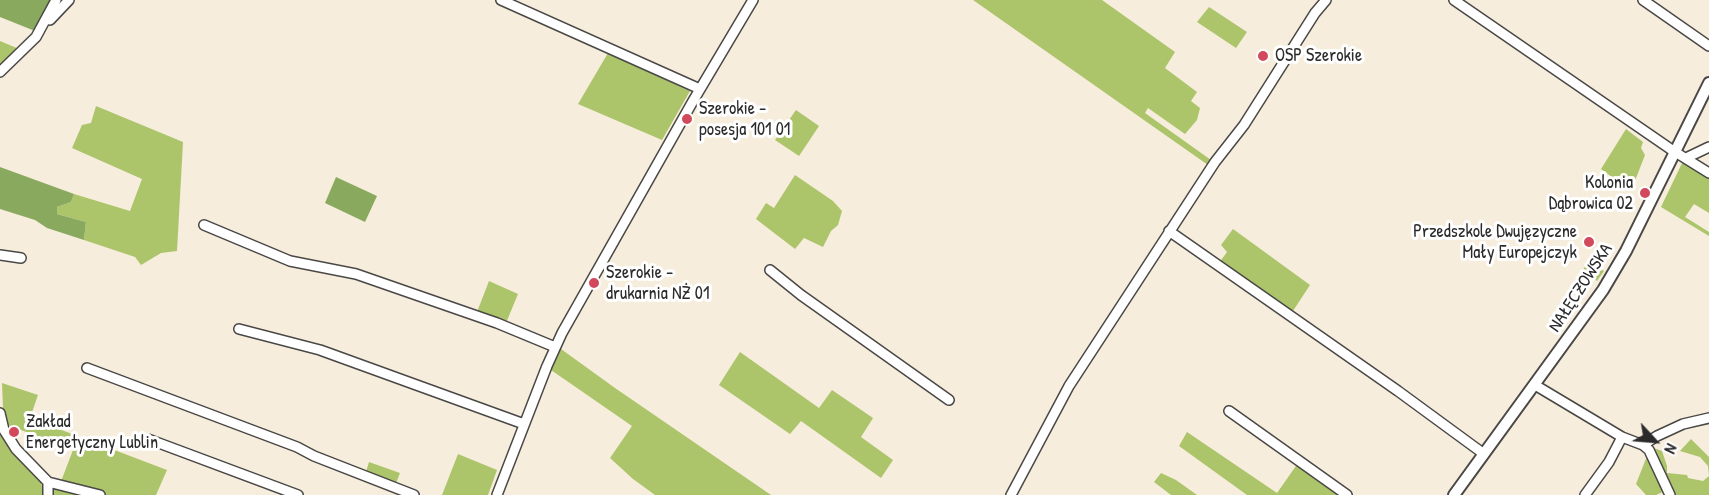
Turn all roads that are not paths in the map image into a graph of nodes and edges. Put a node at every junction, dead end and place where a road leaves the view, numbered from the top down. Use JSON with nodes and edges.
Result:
{"nodes":[{"id":1,"x":56,"y":0,"type":"edge"},
{"id":2,"x":69,"y":0,"type":"edge"},
{"id":3,"x":501,"y":0,"type":"edge"},
{"id":4,"x":753,"y":0,"type":"edge"},
{"id":5,"x":1326,"y":0,"type":"edge"},
{"id":6,"x":1454,"y":0,"type":"edge"},
{"id":7,"x":1643,"y":0,"type":"edge"},
{"id":8,"x":43,"y":26,"type":"junction"},
{"id":9,"x":1709,"y":46,"type":"edge"},
{"id":10,"x":0,"y":72,"type":"edge"},
{"id":11,"x":1709,"y":83,"type":"edge"},
{"id":12,"x":700,"y":89,"type":"junction"},
{"id":13,"x":1709,"y":147,"type":"edge"},
{"id":14,"x":1675,"y":152,"type":"junction"},
{"id":15,"x":1686,"y":158,"type":"junction"},
{"id":16,"x":1709,"y":173,"type":"edge"},
{"id":17,"x":204,"y":225,"type":"dead end"},
{"id":18,"x":1169,"y":231,"type":"junction"},
{"id":19,"x":0,"y":255,"type":"edge"},
{"id":20,"x":21,"y":258,"type":"dead end"},
{"id":21,"x":770,"y":270,"type":"dead end"},
{"id":22,"x":239,"y":328,"type":"dead end"},
{"id":23,"x":555,"y":347,"type":"junction"},
{"id":24,"x":87,"y":368,"type":"dead end"},
{"id":25,"x":1535,"y":385,"type":"junction"},
{"id":26,"x":949,"y":400,"type":"dead end"},
{"id":27,"x":1229,"y":411,"type":"dead end"},
{"id":28,"x":0,"y":413,"type":"edge"},
{"id":29,"x":1709,"y":418,"type":"edge"},
{"id":30,"x":524,"y":424,"type":"junction"},
{"id":31,"x":1623,"y":436,"type":"junction"},
{"id":32,"x":148,"y":439,"type":"dead end"},
{"id":33,"x":1643,"y":445,"type":"junction"},
{"id":34,"x":1484,"y":454,"type":"junction"},
{"id":35,"x":48,"y":482,"type":"junction"},
{"id":36,"x":48,"y":495,"type":"edge"},
{"id":37,"x":100,"y":495,"type":"edge"},
{"id":38,"x":298,"y":495,"type":"edge"},
{"id":39,"x":414,"y":495,"type":"edge"},
{"id":40,"x":497,"y":495,"type":"edge"},
{"id":41,"x":1011,"y":495,"type":"edge"},
{"id":42,"x":1347,"y":495,"type":"edge"},
{"id":43,"x":1454,"y":495,"type":"edge"},
{"id":44,"x":1585,"y":495,"type":"edge"},
{"id":45,"x":1670,"y":495,"type":"edge"}],
"edges":[{"from":1,"to":8,"type":"street"},
{"from":2,"to":8,"type":"street"},
{"from":3,"to":12,"type":"street"},
{"from":4,"to":12,"type":"street"},
{"from":5,"to":18,"type":"street"},
{"from":6,"to":14,"type":"street"},
{"from":7,"to":9,"type":"street"},
{"from":8,"to":10,"type":"street"},
{"from":11,"to":14,"type":"main road","name":"NAŁĘCZOWSKA"},
{"from":12,"to":23,"type":"street"},
{"from":13,"to":15,"type":"street"},
{"from":14,"to":15,"type":"street"},
{"from":14,"to":25,"type":"main road","name":"NAŁĘCZOWSKA"},
{"from":15,"to":16,"type":"street"},
{"from":17,"to":23,"type":"street"},
{"from":18,"to":34,"type":"street"},
{"from":18,"to":41,"type":"street"},
{"from":19,"to":20,"type":"street"},
{"from":21,"to":26,"type":"street"},
{"from":22,"to":30,"type":"street"},
{"from":23,"to":30,"type":"street"},
{"from":24,"to":39,"type":"street"},
{"from":25,"to":31,"type":"street"},
{"from":25,"to":34,"type":"main road","name":"NAŁĘCZOWSKA"},
{"from":27,"to":42,"type":"street"},
{"from":28,"to":35,"type":"street"},
{"from":29,"to":33,"type":"street"},
{"from":30,"to":40,"type":"street"},
{"from":31,"to":33,"type":"street"},
{"from":31,"to":44,"type":"street"},
{"from":32,"to":38,"type":"street"},
{"from":33,"to":45,"type":"street"},
{"from":34,"to":43,"type":"main road","name":"NAŁĘCZOWSKA"},
{"from":35,"to":36,"type":"street"},
{"from":35,"to":37,"type":"street"}]}
